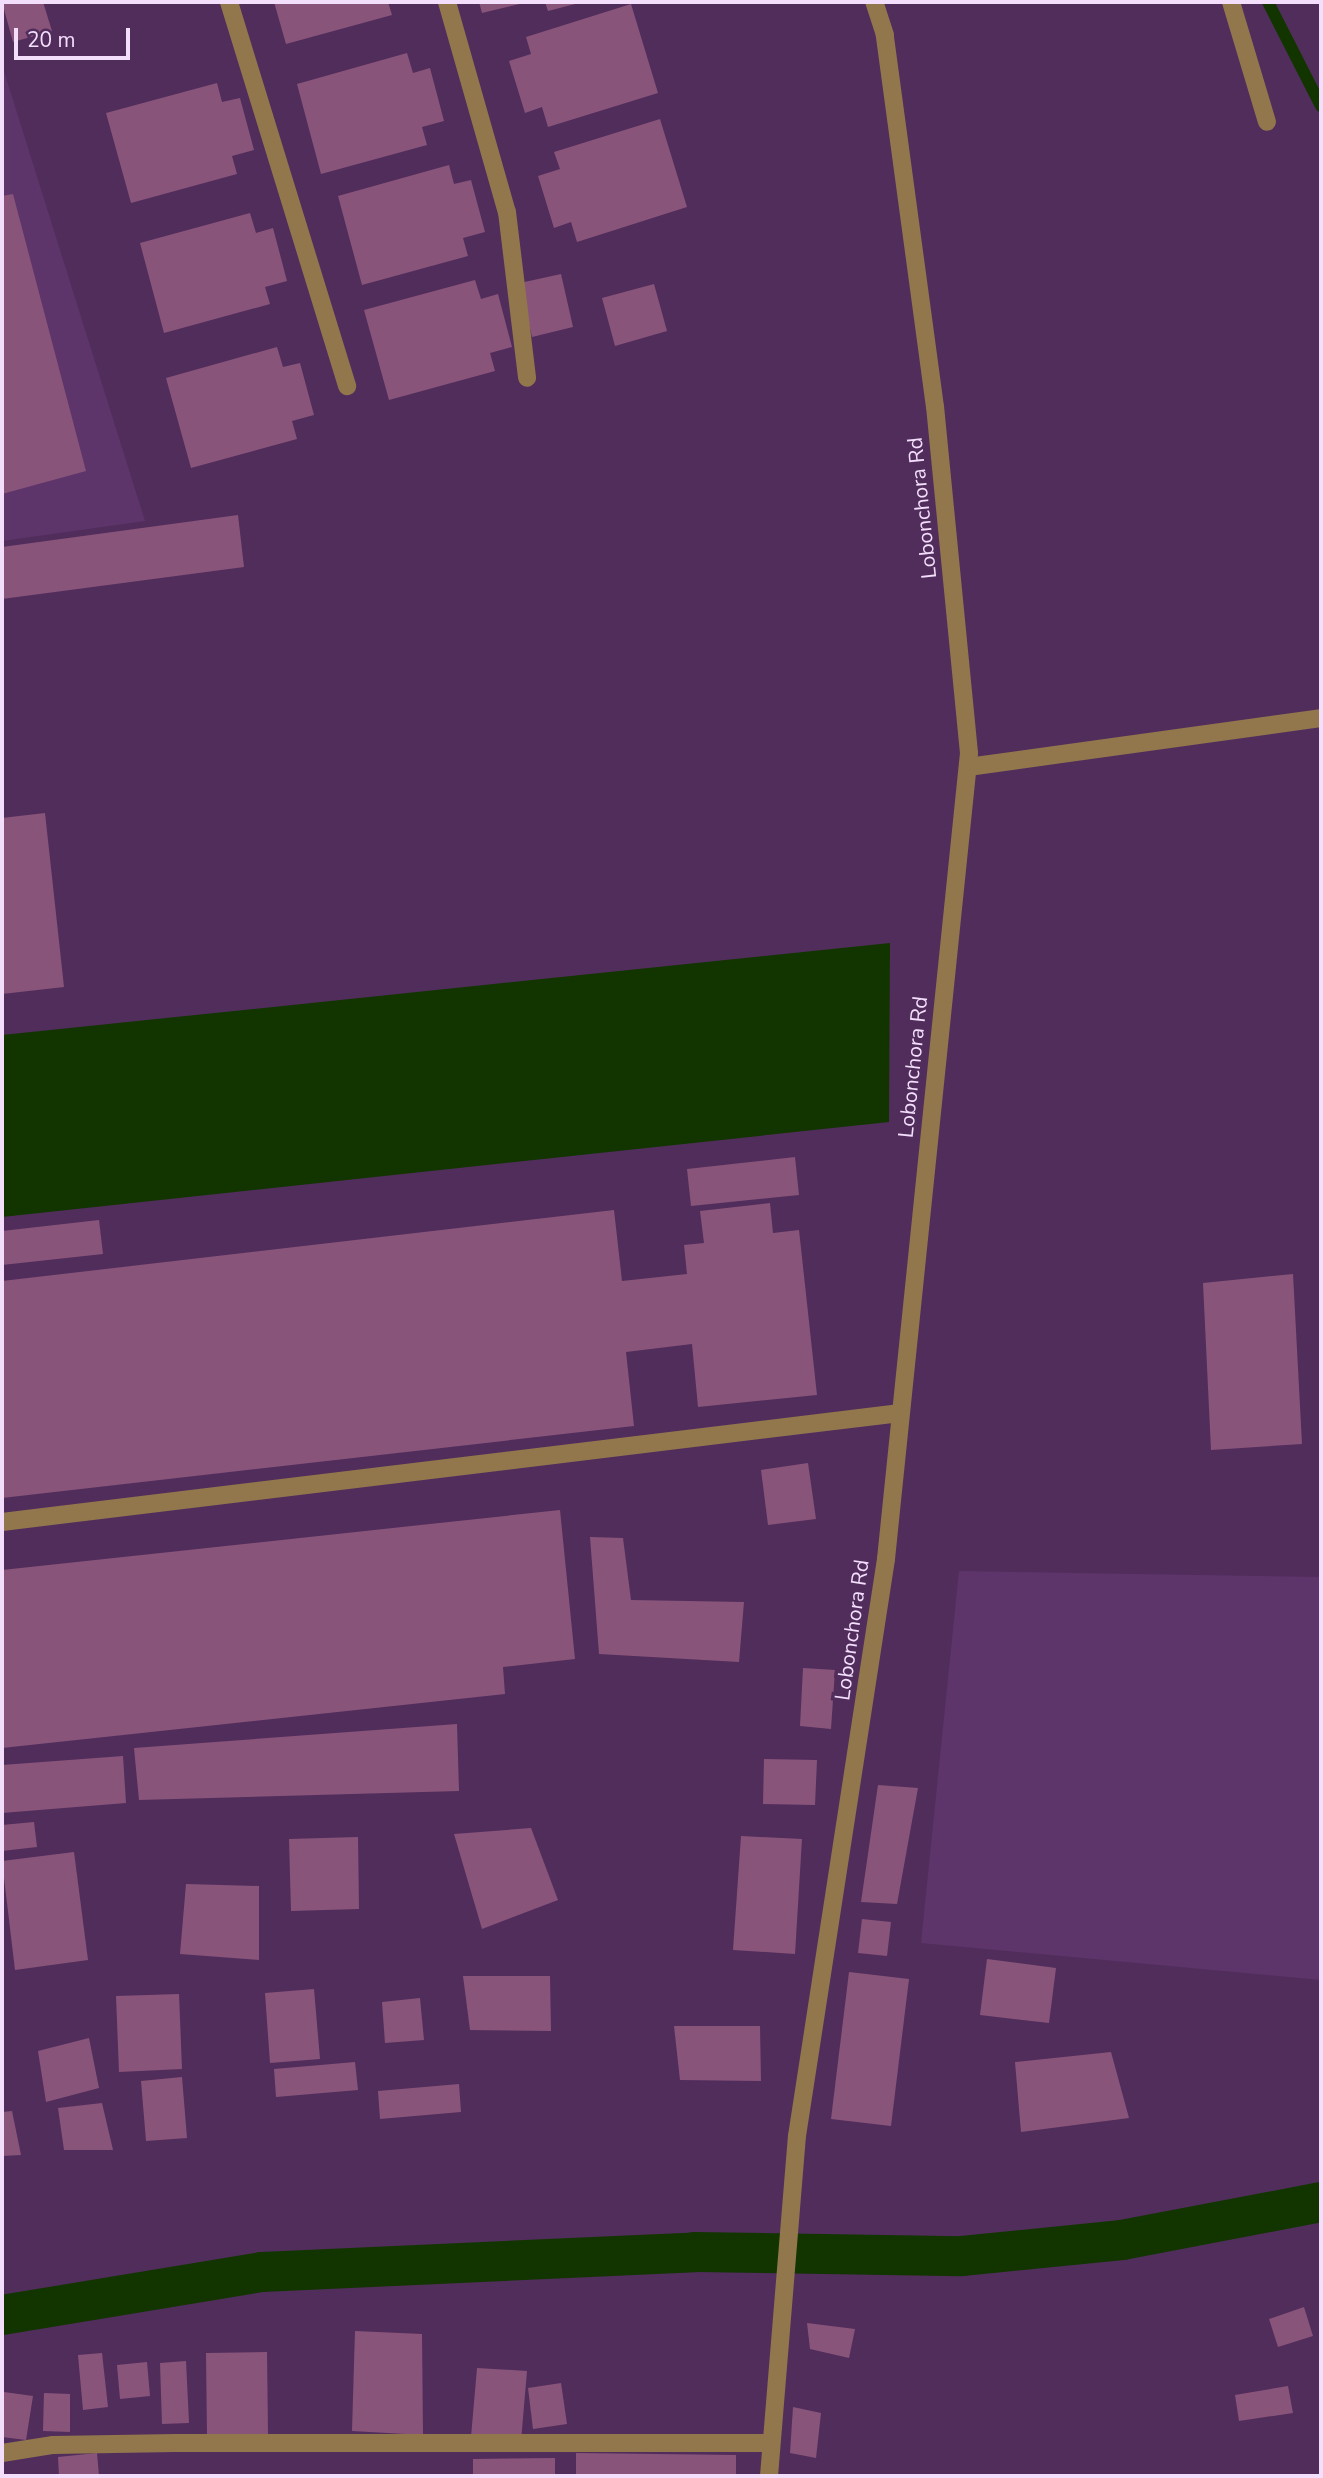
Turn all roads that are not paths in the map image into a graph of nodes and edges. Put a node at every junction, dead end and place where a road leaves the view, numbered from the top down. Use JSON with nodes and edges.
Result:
{"nodes":[{"id":1,"x":229,"y":2,"type":"edge"},
{"id":2,"x":447,"y":2,"type":"edge"},
{"id":3,"x":874,"y":2,"type":"edge"},
{"id":4,"x":1231,"y":2,"type":"edge"},
{"id":5,"x":1267,"y":121,"type":"dead end"},
{"id":6,"x":527,"y":378,"type":"dead end"},
{"id":7,"x":347,"y":386,"type":"dead end"},
{"id":8,"x":1321,"y":718,"type":"edge"},
{"id":9,"x":968,"y":767,"type":"junction"},
{"id":10,"x":900,"y":1413,"type":"junction"},
{"id":11,"x":2,"y":1522,"type":"edge"},
{"id":12,"x":771,"y":2443,"type":"junction"},
{"id":13,"x":2,"y":2453,"type":"edge"},
{"id":14,"x":769,"y":2476,"type":"edge"}],
"edges":[{"from":1,"to":7,"type":"street"},
{"from":2,"to":6,"type":"street"},
{"from":3,"to":9,"type":"street","name":"Lobonchora Rd"},
{"from":4,"to":5,"type":"street"},
{"from":8,"to":9,"type":"street"},
{"from":9,"to":10,"type":"street","name":"Lobonchora Rd"},
{"from":10,"to":11,"type":"street"},
{"from":10,"to":12,"type":"street","name":"Lobonchora Rd"},
{"from":12,"to":13,"type":"street"},
{"from":12,"to":14,"type":"street","name":"Lobonchora Rd"}]}
